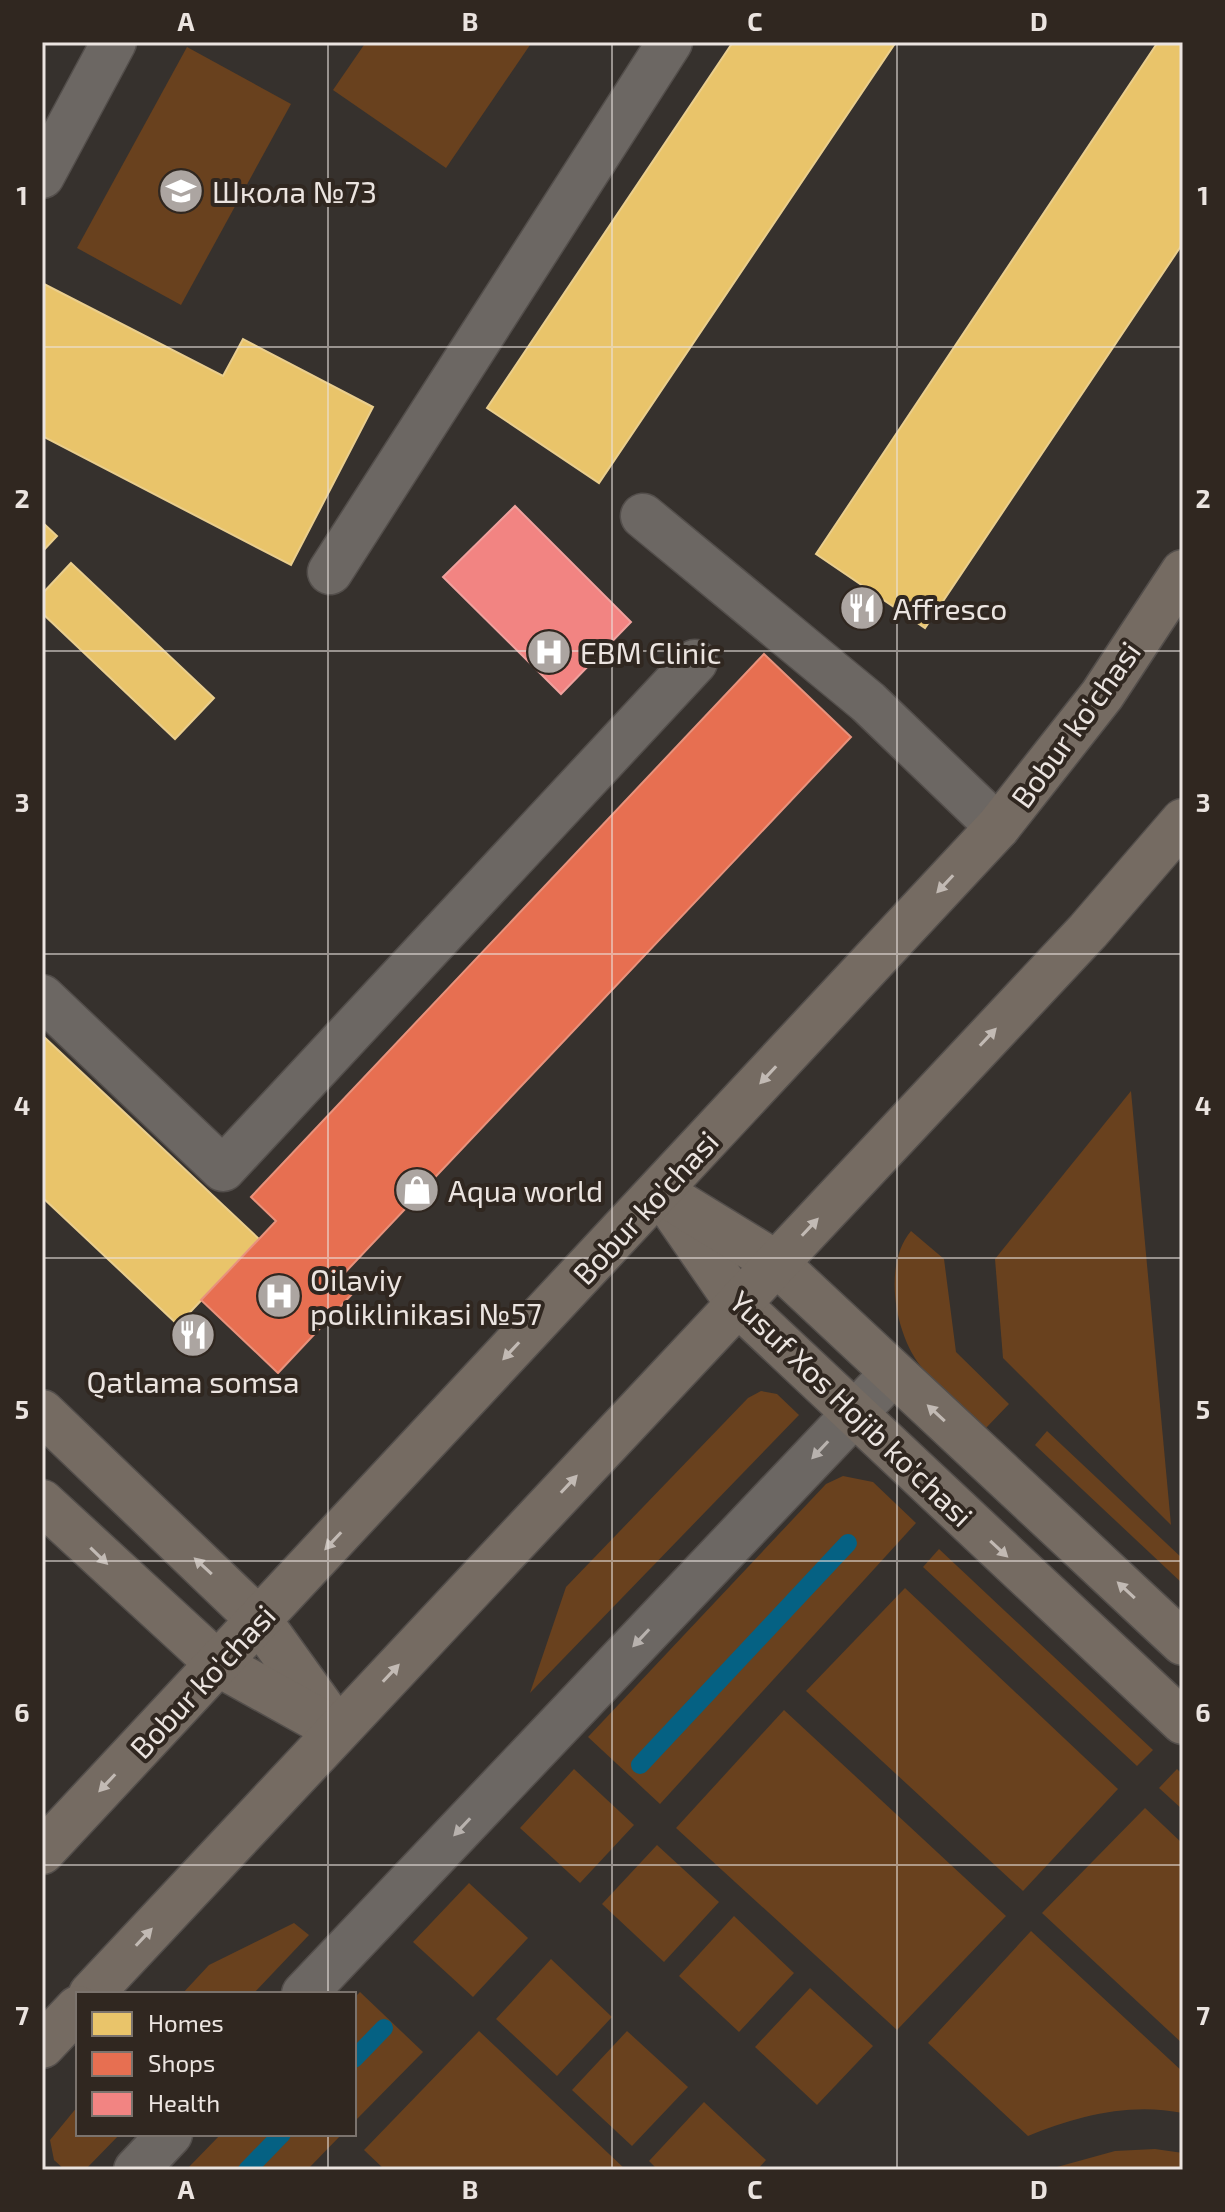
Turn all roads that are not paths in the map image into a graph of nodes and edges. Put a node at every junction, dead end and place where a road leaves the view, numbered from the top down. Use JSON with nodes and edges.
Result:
{"nodes":[{"id":1,"x":114,"y":42,"type":"edge"},
{"id":2,"x":670,"y":42,"type":"edge"},
{"id":3,"x":42,"y":176,"type":"edge"},
{"id":4,"x":643,"y":516,"type":"dead end"},
{"id":5,"x":330,"y":572,"type":"dead end"},
{"id":6,"x":1183,"y":572,"type":"edge"},
{"id":7,"x":695,"y":662,"type":"dead end"},
{"id":8,"x":1183,"y":821,"type":"edge"},
{"id":9,"x":998,"y":827,"type":"junction"},
{"id":10,"x":42,"y":997,"type":"edge"},
{"id":11,"x":660,"y":1191,"type":"junction"},
{"id":12,"x":776,"y":1263,"type":"junction"},
{"id":13,"x":738,"y":1304,"type":"junction"},
{"id":14,"x":893,"y":1373,"type":"junction"},
{"id":15,"x":42,"y":1412,"type":"edge"},
{"id":16,"x":854,"y":1413,"type":"junction"},
{"id":17,"x":42,"y":1502,"type":"edge"},
{"id":18,"x":259,"y":1620,"type":"junction"},
{"id":19,"x":1183,"y":1643,"type":"edge"},
{"id":20,"x":218,"y":1664,"type":"junction"},
{"id":21,"x":1183,"y":1722,"type":"edge"},
{"id":22,"x":338,"y":1730,"type":"junction"},
{"id":23,"x":42,"y":1852,"type":"edge"},
{"id":24,"x":93,"y":1992,"type":"edge"},
{"id":25,"x":306,"y":1992,"type":"edge"},
{"id":26,"x":76,"y":2010,"type":"edge"},
{"id":27,"x":42,"y":2046,"type":"edge"},
{"id":28,"x":168,"y":2136,"type":"edge"},
{"id":29,"x":136,"y":2170,"type":"edge"}],
"edges":[{"from":1,"to":3,"type":"street"},
{"from":2,"to":5,"type":"street"},
{"from":4,"to":9,"type":"street"},
{"from":6,"to":9,"type":"main road","name":"Bobur ko'chasi"},
{"from":7,"to":10,"type":"street"},
{"from":12,"to":8,"type":"main road","one_way":true},
{"from":9,"to":11,"type":"main road","name":"Bobur ko'chasi","one_way":true},
{"from":11,"to":12,"type":"main road","name":"Yusuf Xos Hojib ko'chasi"},
{"from":11,"to":13,"type":"main road","name":"Yusuf Xos Hojib ko'chasi"},
{"from":11,"to":18,"type":"main road","name":"Bobur ko'chasi","one_way":true},
{"from":12,"to":13,"type":"main road"},
{"from":12,"to":14,"type":"main road","name":"Yusuf Xos Hojib ko'chasi"},
{"from":13,"to":16,"type":"main road","name":"Yusuf Xos Hojib ko'chasi"},
{"from":22,"to":13,"type":"main road","one_way":true},
{"from":14,"to":16,"type":"street"},
{"from":19,"to":14,"type":"main road","name":"Yusuf Xos Hojib ko'chasi","one_way":true},
{"from":18,"to":15,"type":"main road","one_way":true},
{"from":16,"to":21,"type":"main road","name":"Yusuf Xos Hojib ko'chasi","one_way":true},
{"from":16,"to":25,"type":"street","one_way":true},
{"from":17,"to":20,"type":"main road","one_way":true},
{"from":18,"to":20,"type":"main road","name":"Bobur ko'chasi"},
{"from":18,"to":22,"type":"main road"},
{"from":20,"to":22,"type":"main road"},
{"from":20,"to":23,"type":"main road","name":"Bobur ko'chasi","one_way":true},
{"from":24,"to":22,"type":"main road","one_way":true},
{"from":26,"to":27,"type":"main road"},
{"from":28,"to":29,"type":"street"}]}
